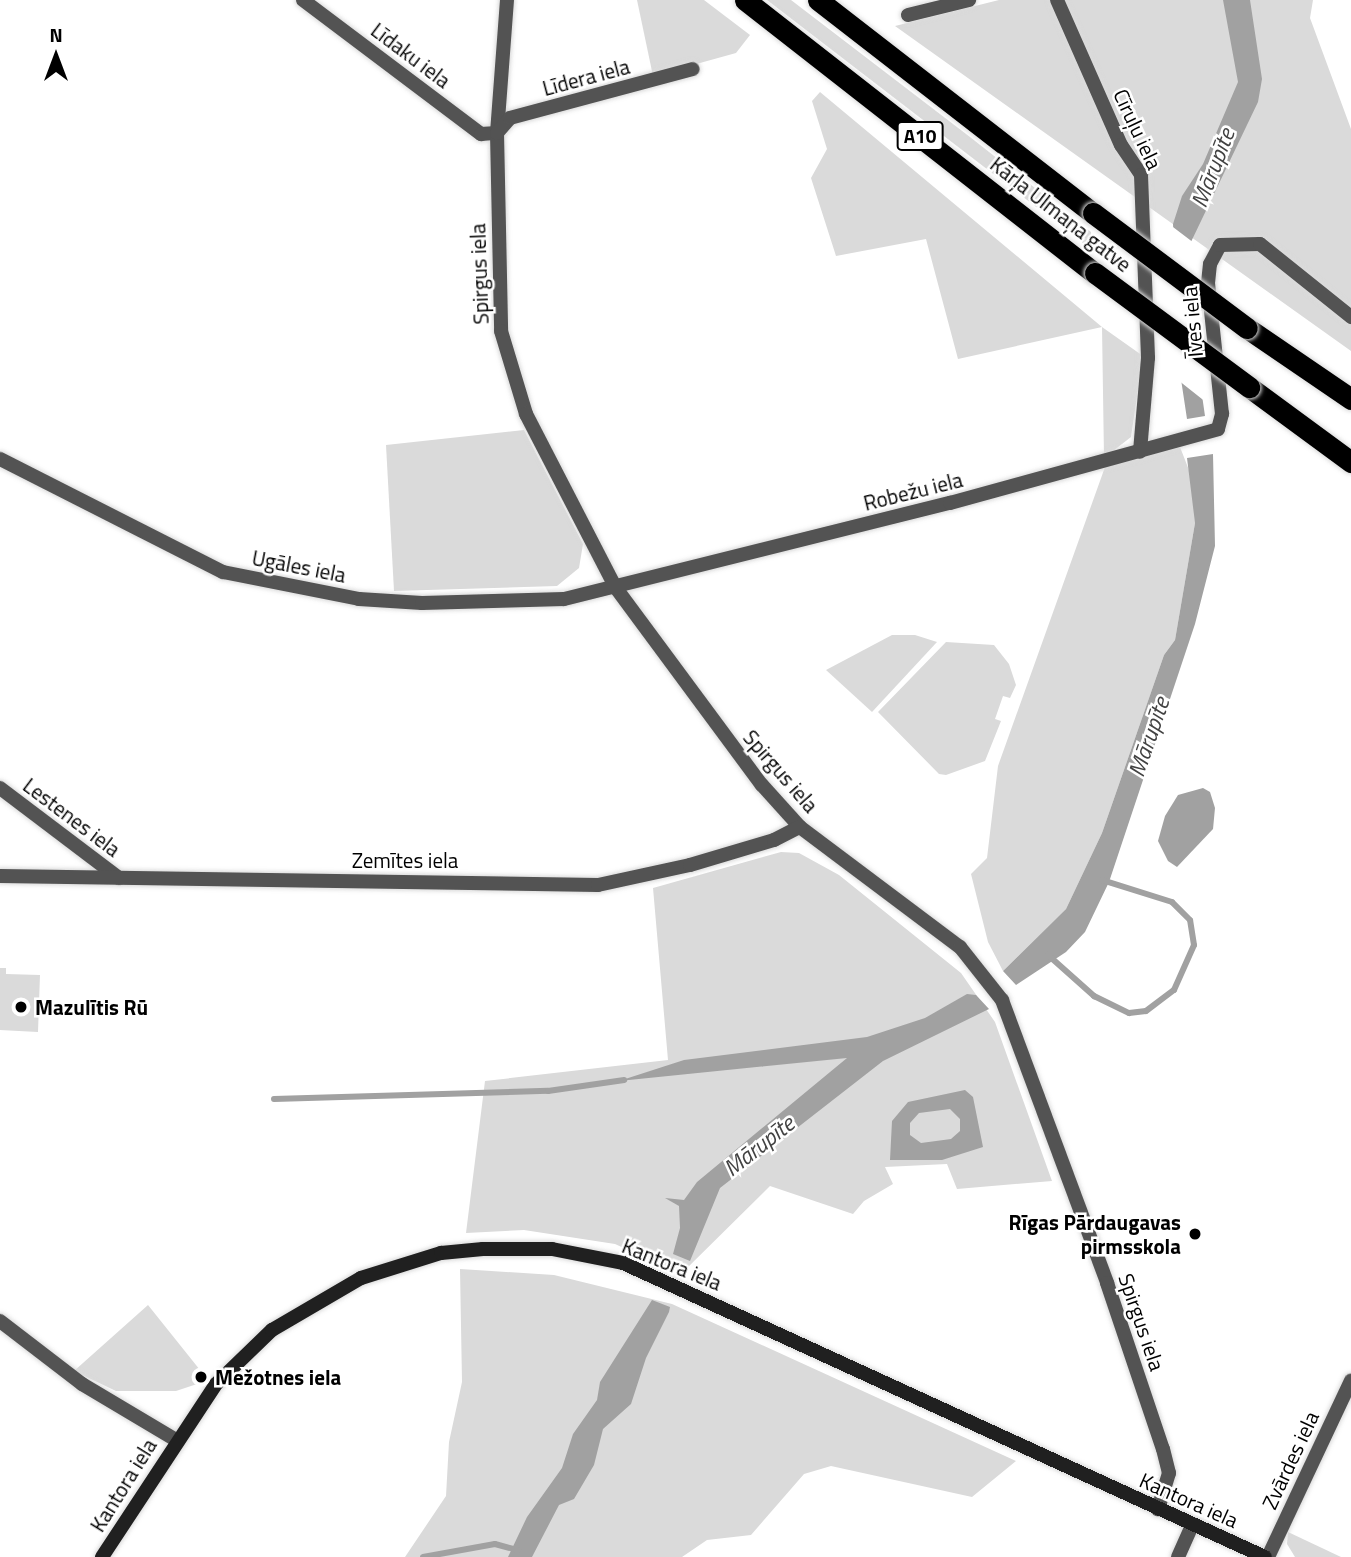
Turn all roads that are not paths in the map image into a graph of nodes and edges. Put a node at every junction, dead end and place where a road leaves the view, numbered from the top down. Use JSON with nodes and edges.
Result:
{"nodes":[{"id":1,"x":303,"y":0,"type":"edge"},
{"id":2,"x":507,"y":0,"type":"edge"},
{"id":3,"x":745,"y":0,"type":"edge"},
{"id":4,"x":818,"y":0,"type":"edge"},
{"id":5,"x":969,"y":0,"type":"edge"},
{"id":6,"x":1057,"y":0,"type":"edge"},
{"id":7,"x":908,"y":15,"type":"dead end"},
{"id":8,"x":693,"y":69,"type":"dead end"},
{"id":9,"x":497,"y":133,"type":"junction"},
{"id":10,"x":1351,"y":317,"type":"edge"},
{"id":11,"x":1351,"y":399,"type":"edge"},
{"id":12,"x":1219,"y":429,"type":"joint"},
{"id":13,"x":1140,"y":452,"type":"junction"},
{"id":14,"x":0,"y":459,"type":"edge"},
{"id":15,"x":1351,"y":462,"type":"edge"},
{"id":16,"x":616,"y":588,"type":"junction"},
{"id":17,"x":0,"y":788,"type":"edge"},
{"id":18,"x":800,"y":827,"type":"junction"},
{"id":19,"x":0,"y":876,"type":"edge"},
{"id":20,"x":119,"y":879,"type":"junction"},
{"id":21,"x":0,"y":1321,"type":"edge"},
{"id":22,"x":1351,"y":1381,"type":"edge"},
{"id":23,"x":176,"y":1440,"type":"junction"},
{"id":24,"x":1158,"y":1509,"type":"junction"},
{"id":25,"x":1192,"y":1524,"type":"junction"},
{"id":26,"x":102,"y":1557,"type":"edge"},
{"id":27,"x":1178,"y":1557,"type":"edge"},
{"id":28,"x":1266,"y":1557,"type":"edge"}],
"edges":[{"from":1,"to":9,"type":"street","name":"Līdaku iela"},
{"from":2,"to":9,"type":"street","name":"Spirgus iela"},
{"from":3,"to":15,"type":"highway","name":"Kārļa Ulmaņa gatve","number":"A10","bridge":true},
{"from":4,"to":11,"type":"highway","name":"Kārļa Ulmaņa gatve","number":"A10","bridge":true},
{"from":5,"to":7,"type":"street"},
{"from":6,"to":13,"type":"street","name":"Cīruļu iela"},
{"from":8,"to":9,"type":"street","name":"Līdera iela"},
{"from":9,"to":16,"type":"street","name":"Spirgus iela"},
{"from":10,"to":12,"type":"street","name":"Īves iela"},
{"from":12,"to":13,"type":"street","name":"Robežu iela"},
{"from":13,"to":16,"type":"street","name":"Robežu iela"},
{"from":14,"to":16,"type":"street","name":"Ugāles iela"},
{"from":16,"to":18,"type":"street","name":"Spirgus iela"},
{"from":17,"to":20,"type":"street","name":"Lestenes iela"},
{"from":18,"to":20,"type":"street","name":"Zemītes iela"},
{"from":18,"to":24,"type":"street","name":"Spirgus iela"},
{"from":19,"to":20,"type":"street","name":"Zemītes iela"},
{"from":21,"to":23,"type":"street"},
{"from":22,"to":28,"type":"street","name":"Zvārdes iela"},
{"from":23,"to":24,"type":"main road","name":"Kantora iela"},
{"from":23,"to":26,"type":"main road","name":"Kantora iela"},
{"from":24,"to":25,"type":"main road","name":"Kantora iela"},
{"from":25,"to":27,"type":"street"},
{"from":25,"to":28,"type":"main road","name":"Kantora iela"}]}
